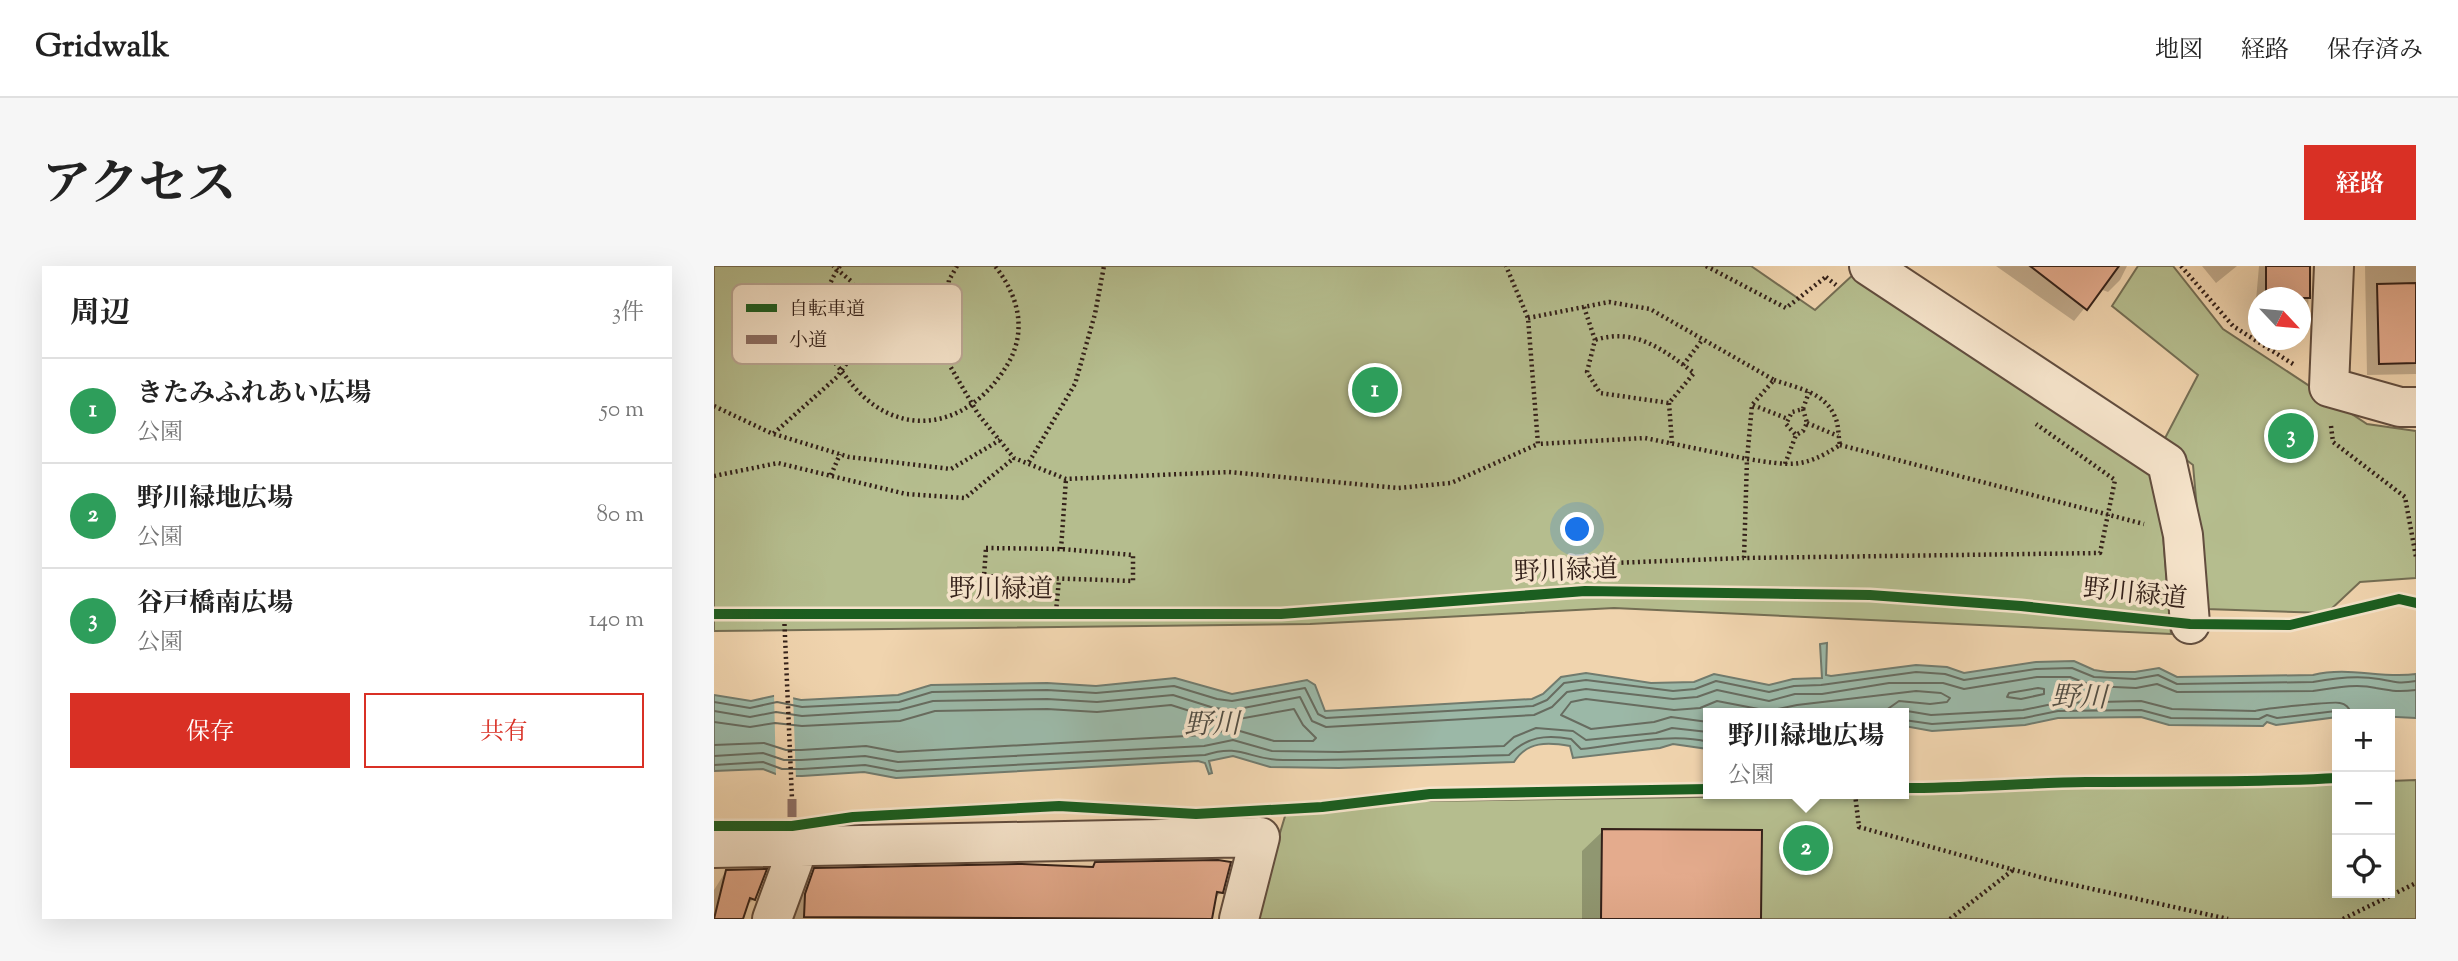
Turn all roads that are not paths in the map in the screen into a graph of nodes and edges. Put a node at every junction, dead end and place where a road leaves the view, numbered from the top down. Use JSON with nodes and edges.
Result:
{"nodes":[{"id":1,"x":2343,"y":268,"type":"edge"},
{"id":2,"x":1850,"y":277,"type":"edge"},
{"id":3,"x":2416,"y":407,"type":"edge"},
{"id":4,"x":2190,"y":624,"type":"dead end"},
{"id":5,"x":714,"y":848,"type":"edge"},
{"id":6,"x":798,"y":848,"type":"junction"},
{"id":7,"x":772,"y":919,"type":"edge"},
{"id":8,"x":1239,"y":919,"type":"edge"}],
"edges":[{"from":1,"to":3,"type":"street"},
{"from":2,"to":4,"type":"street"},
{"from":5,"to":6,"type":"street"},
{"from":6,"to":7,"type":"street"},
{"from":6,"to":8,"type":"street"}]}
